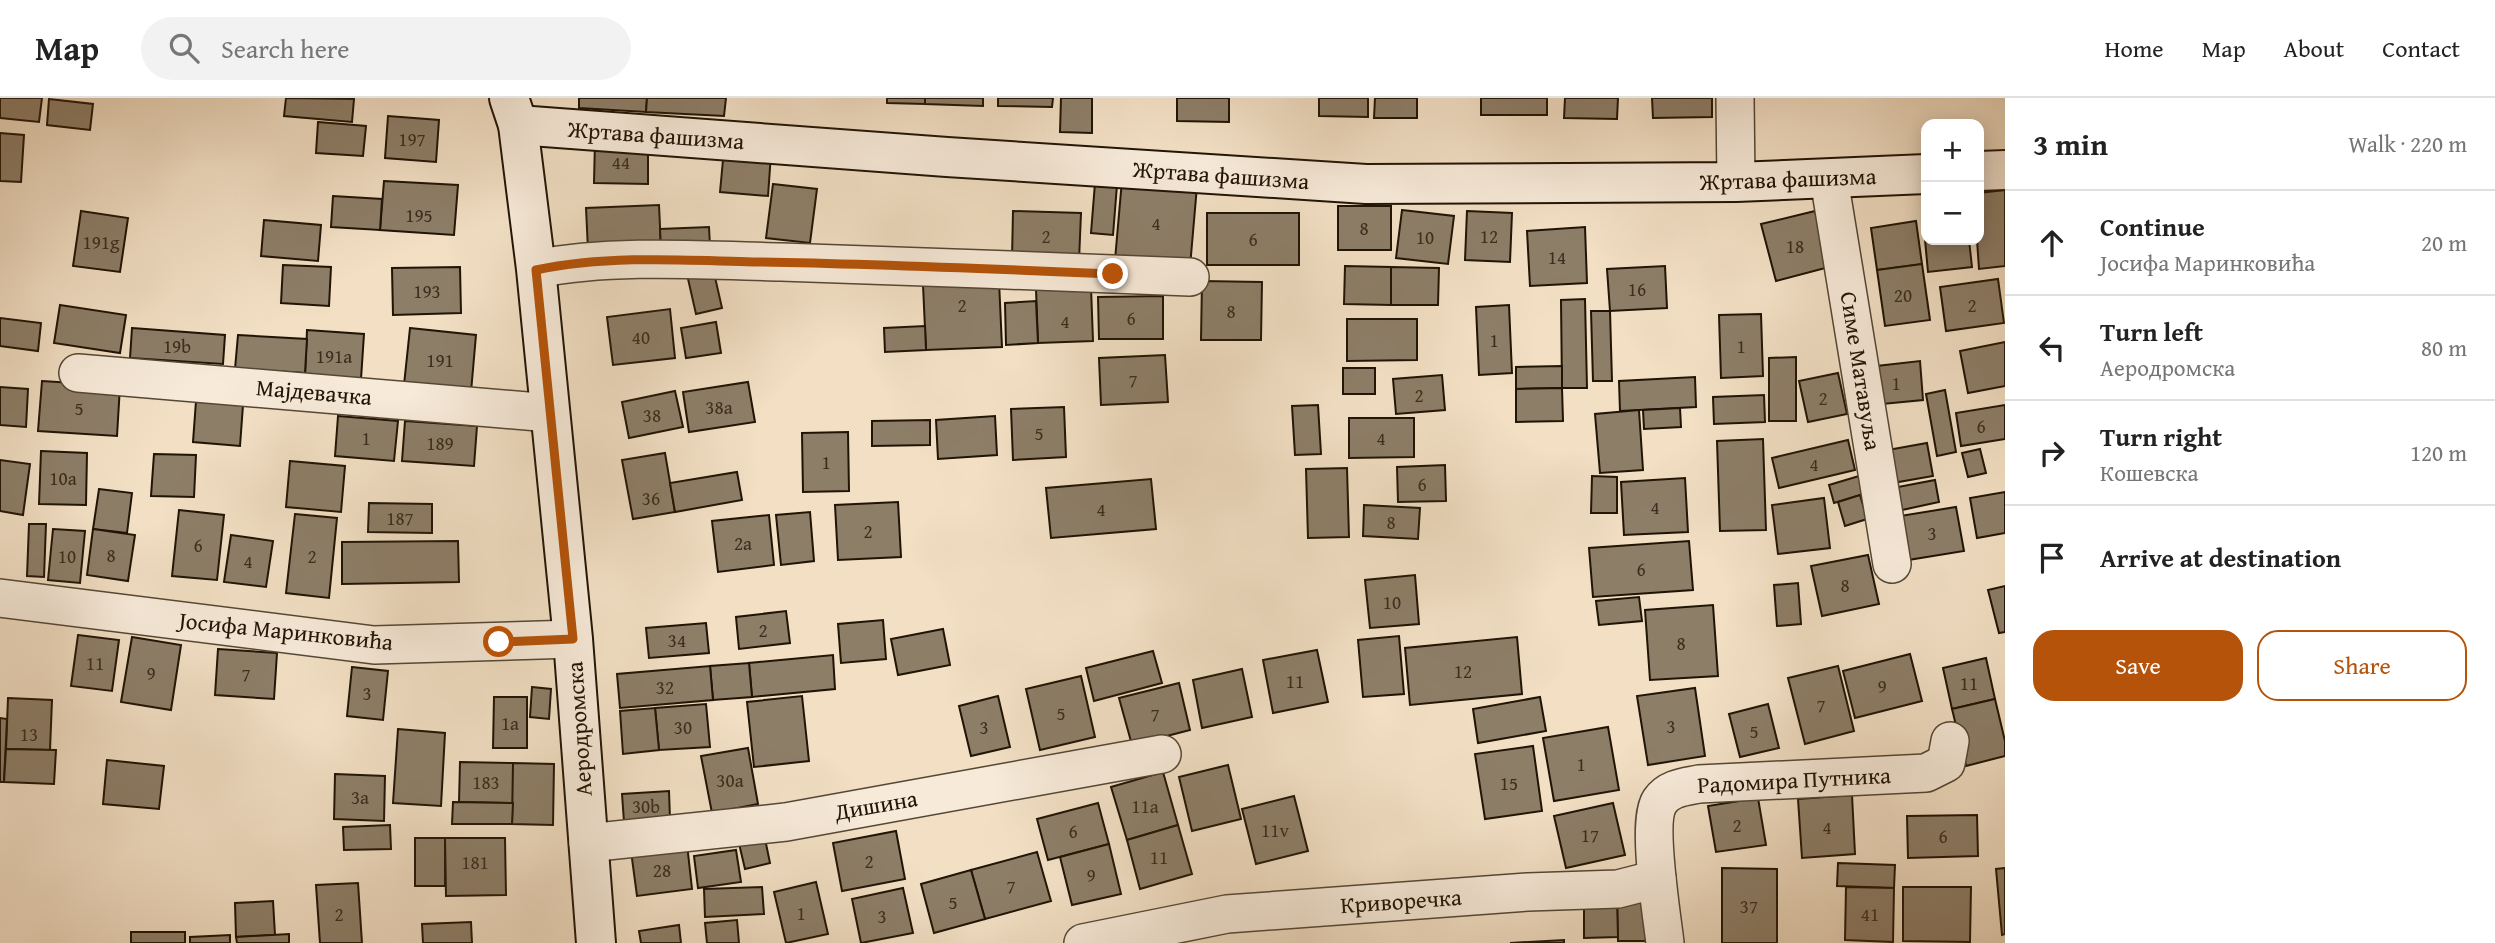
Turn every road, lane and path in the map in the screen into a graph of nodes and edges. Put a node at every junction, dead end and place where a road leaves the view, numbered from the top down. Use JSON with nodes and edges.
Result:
{"nodes":[{"id":1,"x":1735,"y":98,"type":"edge"},
{"id":2,"x":513,"y":111,"type":"edge"},
{"id":3,"x":2005,"y":170,"type":"edge"},
{"id":4,"x":1984,"y":171,"type":"edge"},
{"id":5,"x":1921,"y":174,"type":"edge"},
{"id":6,"x":1829,"y":179,"type":"junction"},
{"id":7,"x":1736,"y":182,"type":"junction"},
{"id":8,"x":536,"y":270,"type":"junction"},
{"id":9,"x":1190,"y":277,"type":"dead end"},
{"id":10,"x":78,"y":373,"type":"dead end"},
{"id":11,"x":550,"y":412,"type":"junction"},
{"id":12,"x":1892,"y":564,"type":"dead end"},
{"id":13,"x":0,"y":598,"type":"edge"},
{"id":14,"x":573,"y":639,"type":"junction"},
{"id":15,"x":1950,"y":741,"type":"dead end"},
{"id":16,"x":1162,"y":754,"type":"dead end"},
{"id":17,"x":588,"y":843,"type":"junction"},
{"id":18,"x":1657,"y":879,"type":"junction"},
{"id":19,"x":596,"y":943,"type":"edge"},
{"id":20,"x":1083,"y":943,"type":"edge"},
{"id":21,"x":1665,"y":943,"type":"edge"}],
"edges":[{"from":1,"to":7,"type":"street"},
{"from":2,"to":7,"type":"street","name":"Жртава фашизма"},
{"from":2,"to":8,"type":"street","name":"Аеродромска"},
{"from":3,"to":4,"type":"street"},
{"from":5,"to":6,"type":"street","name":"Жртава фашизма"},
{"from":6,"to":7,"type":"street","name":"Жртава фашизма"},
{"from":6,"to":12,"type":"street","name":"Симе Матавуља"},
{"from":8,"to":9,"type":"street"},
{"from":8,"to":11,"type":"street","name":"Аеродромска"},
{"from":10,"to":11,"type":"street","name":"Мајдевачка"},
{"from":11,"to":14,"type":"street","name":"Аеродромска"},
{"from":13,"to":14,"type":"street","name":"Јосифа Маринковића"},
{"from":14,"to":17,"type":"street","name":"Аеродромска"},
{"from":15,"to":18,"type":"street","name":"Радомира Путника"},
{"from":16,"to":17,"type":"street","name":"Дишина"},
{"from":17,"to":19,"type":"street","name":"Аеродромска"},
{"from":18,"to":20,"type":"street","name":"Криворечка"},
{"from":18,"to":21,"type":"street"}]}
